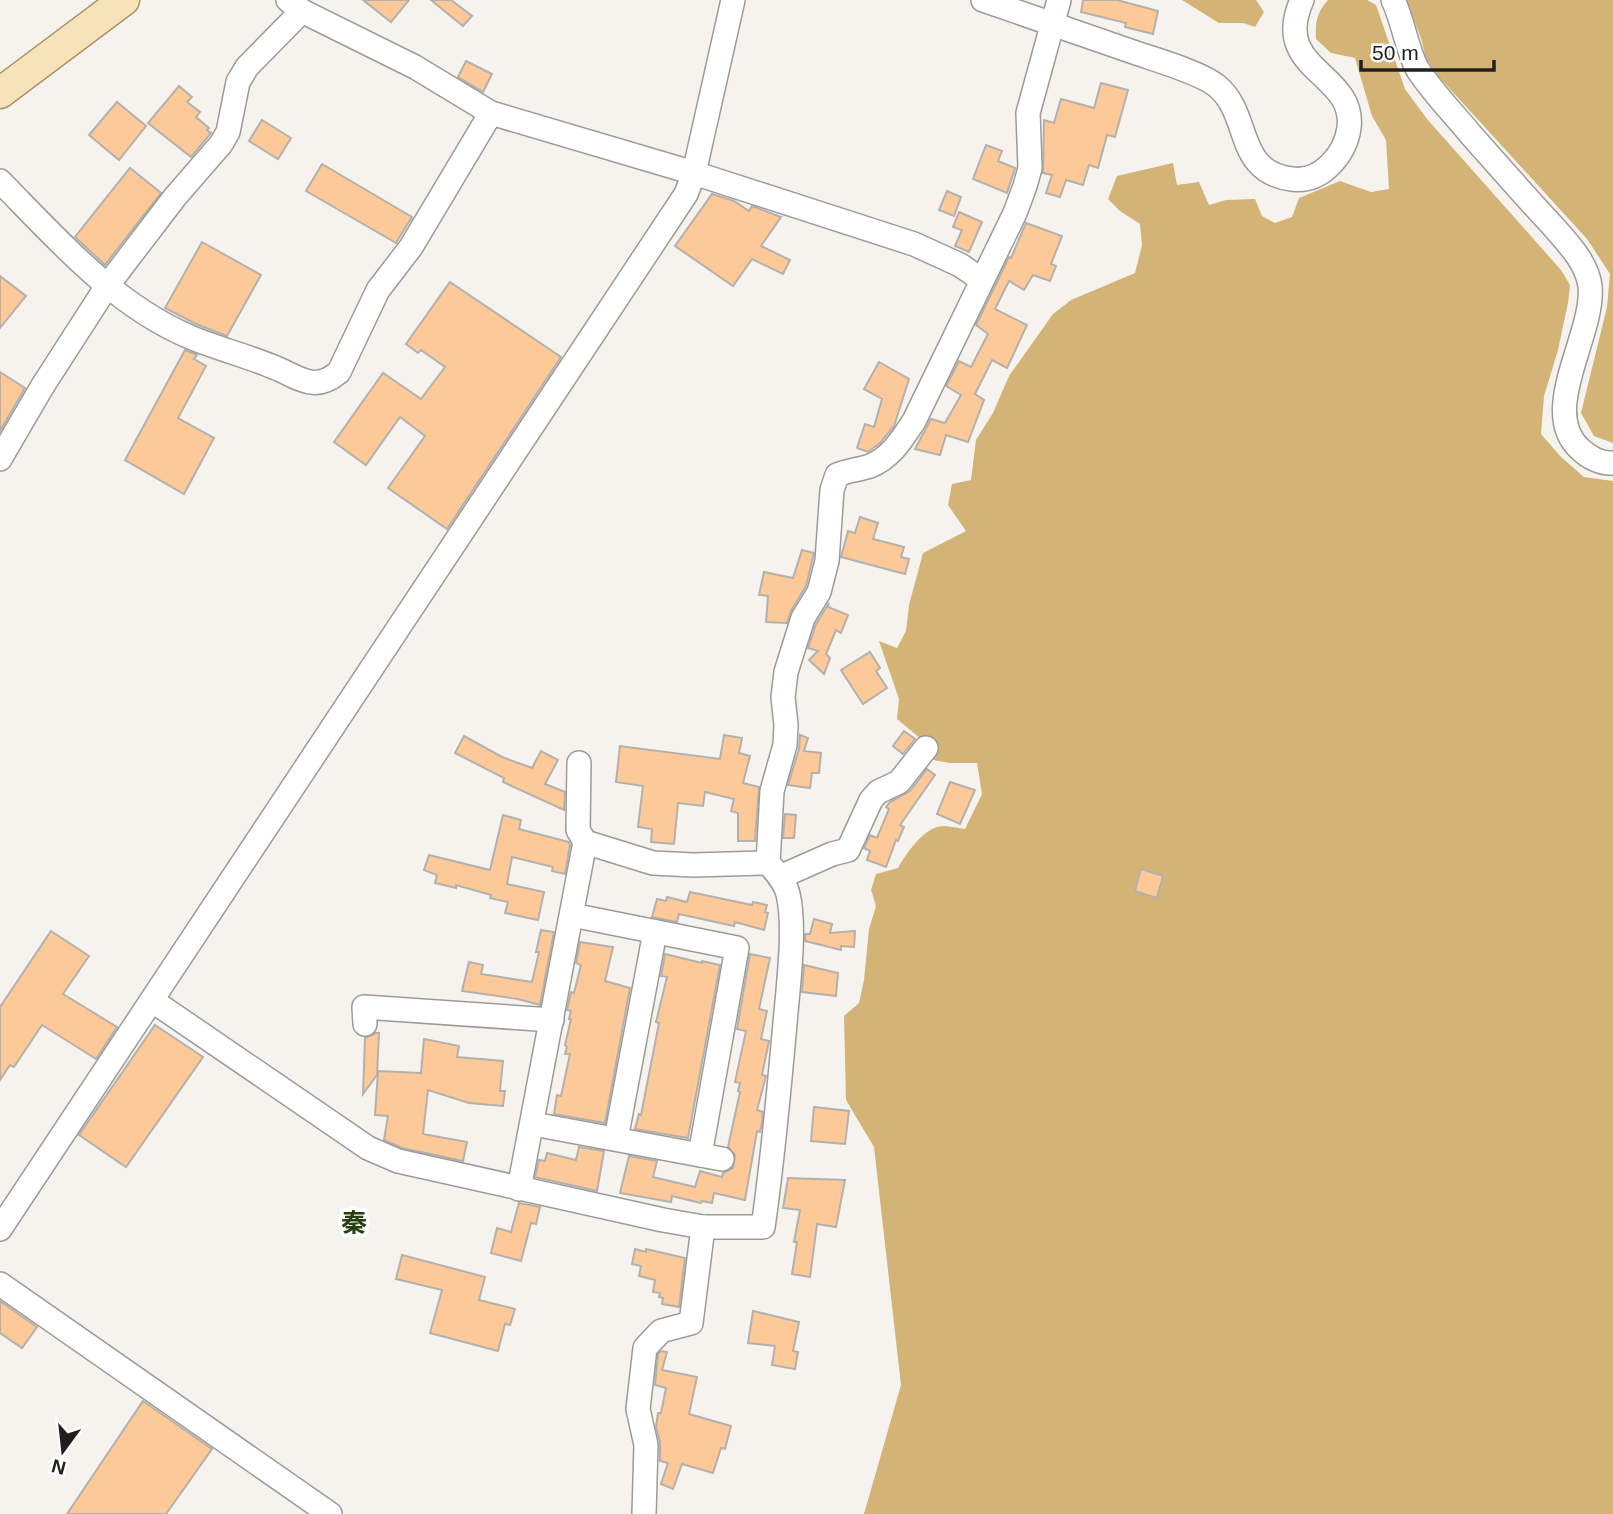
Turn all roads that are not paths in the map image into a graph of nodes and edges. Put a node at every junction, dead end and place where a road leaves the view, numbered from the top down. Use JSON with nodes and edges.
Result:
{"nodes":[{"id":1,"x":124,"y":0,"type":"edge"},
{"id":2,"x":733,"y":0,"type":"edge"},
{"id":3,"x":983,"y":0,"type":"edge"},
{"id":4,"x":1059,"y":0,"type":"edge"},
{"id":5,"x":1302,"y":0,"type":"edge"},
{"id":6,"x":1392,"y":0,"type":"edge"},
{"id":7,"x":295,"y":6,"type":"edge"},
{"id":8,"x":1051,"y":23,"type":"junction"},
{"id":9,"x":0,"y":93,"type":"edge"},
{"id":10,"x":491,"y":113,"type":"junction"},
{"id":11,"x":694,"y":173,"type":"junction"},
{"id":12,"x":0,"y":181,"type":"edge"},
{"id":13,"x":982,"y":280,"type":"junction"},
{"id":14,"x":107,"y":286,"type":"junction"},
{"id":15,"x":0,"y":459,"type":"edge"},
{"id":16,"x":1613,"y":463,"type":"edge"},
{"id":17,"x":926,"y":748,"type":"dead end"},
{"id":18,"x":579,"y":763,"type":"dead end"},
{"id":19,"x":586,"y":842,"type":"junction"},
{"id":20,"x":774,"y":870,"type":"junction"},
{"id":21,"x":572,"y":915,"type":"junction"},
{"id":22,"x":654,"y":932,"type":"junction"},
{"id":23,"x":153,"y":1001,"type":"junction"},
{"id":24,"x":552,"y":1020,"type":"junction"},
{"id":25,"x":365,"y":1024,"type":"dead end"},
{"id":26,"x":533,"y":1124,"type":"junction"},
{"id":27,"x":616,"y":1139,"type":"junction"},
{"id":28,"x":519,"y":1189,"type":"junction"},
{"id":29,"x":703,"y":1227,"type":"junction"},
{"id":30,"x":0,"y":1229,"type":"edge"},
{"id":31,"x":0,"y":1284,"type":"edge"},
{"id":32,"x":330,"y":1514,"type":"edge"},
{"id":33,"x":644,"y":1514,"type":"edge"}],
"edges":[{"from":1,"to":9,"type":"main road"},
{"from":2,"to":11,"type":"street"},
{"from":3,"to":8,"type":"street"},
{"from":4,"to":8,"type":"street"},
{"from":5,"to":8,"type":"street"},
{"from":6,"to":16,"type":"street"},
{"from":7,"to":10,"type":"street"},
{"from":7,"to":14,"type":"street"},
{"from":8,"to":13,"type":"street"},
{"from":10,"to":11,"type":"street"},
{"from":10,"to":14,"type":"street"},
{"from":11,"to":13,"type":"street"},
{"from":11,"to":23,"type":"street"},
{"from":12,"to":14,"type":"street"},
{"from":13,"to":20,"type":"street"},
{"from":14,"to":15,"type":"street"},
{"from":17,"to":20,"type":"street"},
{"from":18,"to":19,"type":"street"},
{"from":19,"to":20,"type":"street"},
{"from":19,"to":21,"type":"street"},
{"from":20,"to":29,"type":"street"},
{"from":21,"to":22,"type":"street"},
{"from":21,"to":24,"type":"street"},
{"from":22,"to":27,"type":"street"},
{"from":22,"to":27,"type":"street"},
{"from":23,"to":28,"type":"street"},
{"from":23,"to":30,"type":"street"},
{"from":24,"to":25,"type":"street"},
{"from":24,"to":26,"type":"street"},
{"from":26,"to":27,"type":"street"},
{"from":26,"to":28,"type":"street"},
{"from":28,"to":29,"type":"street"},
{"from":29,"to":33,"type":"street"},
{"from":31,"to":32,"type":"street"}]}
